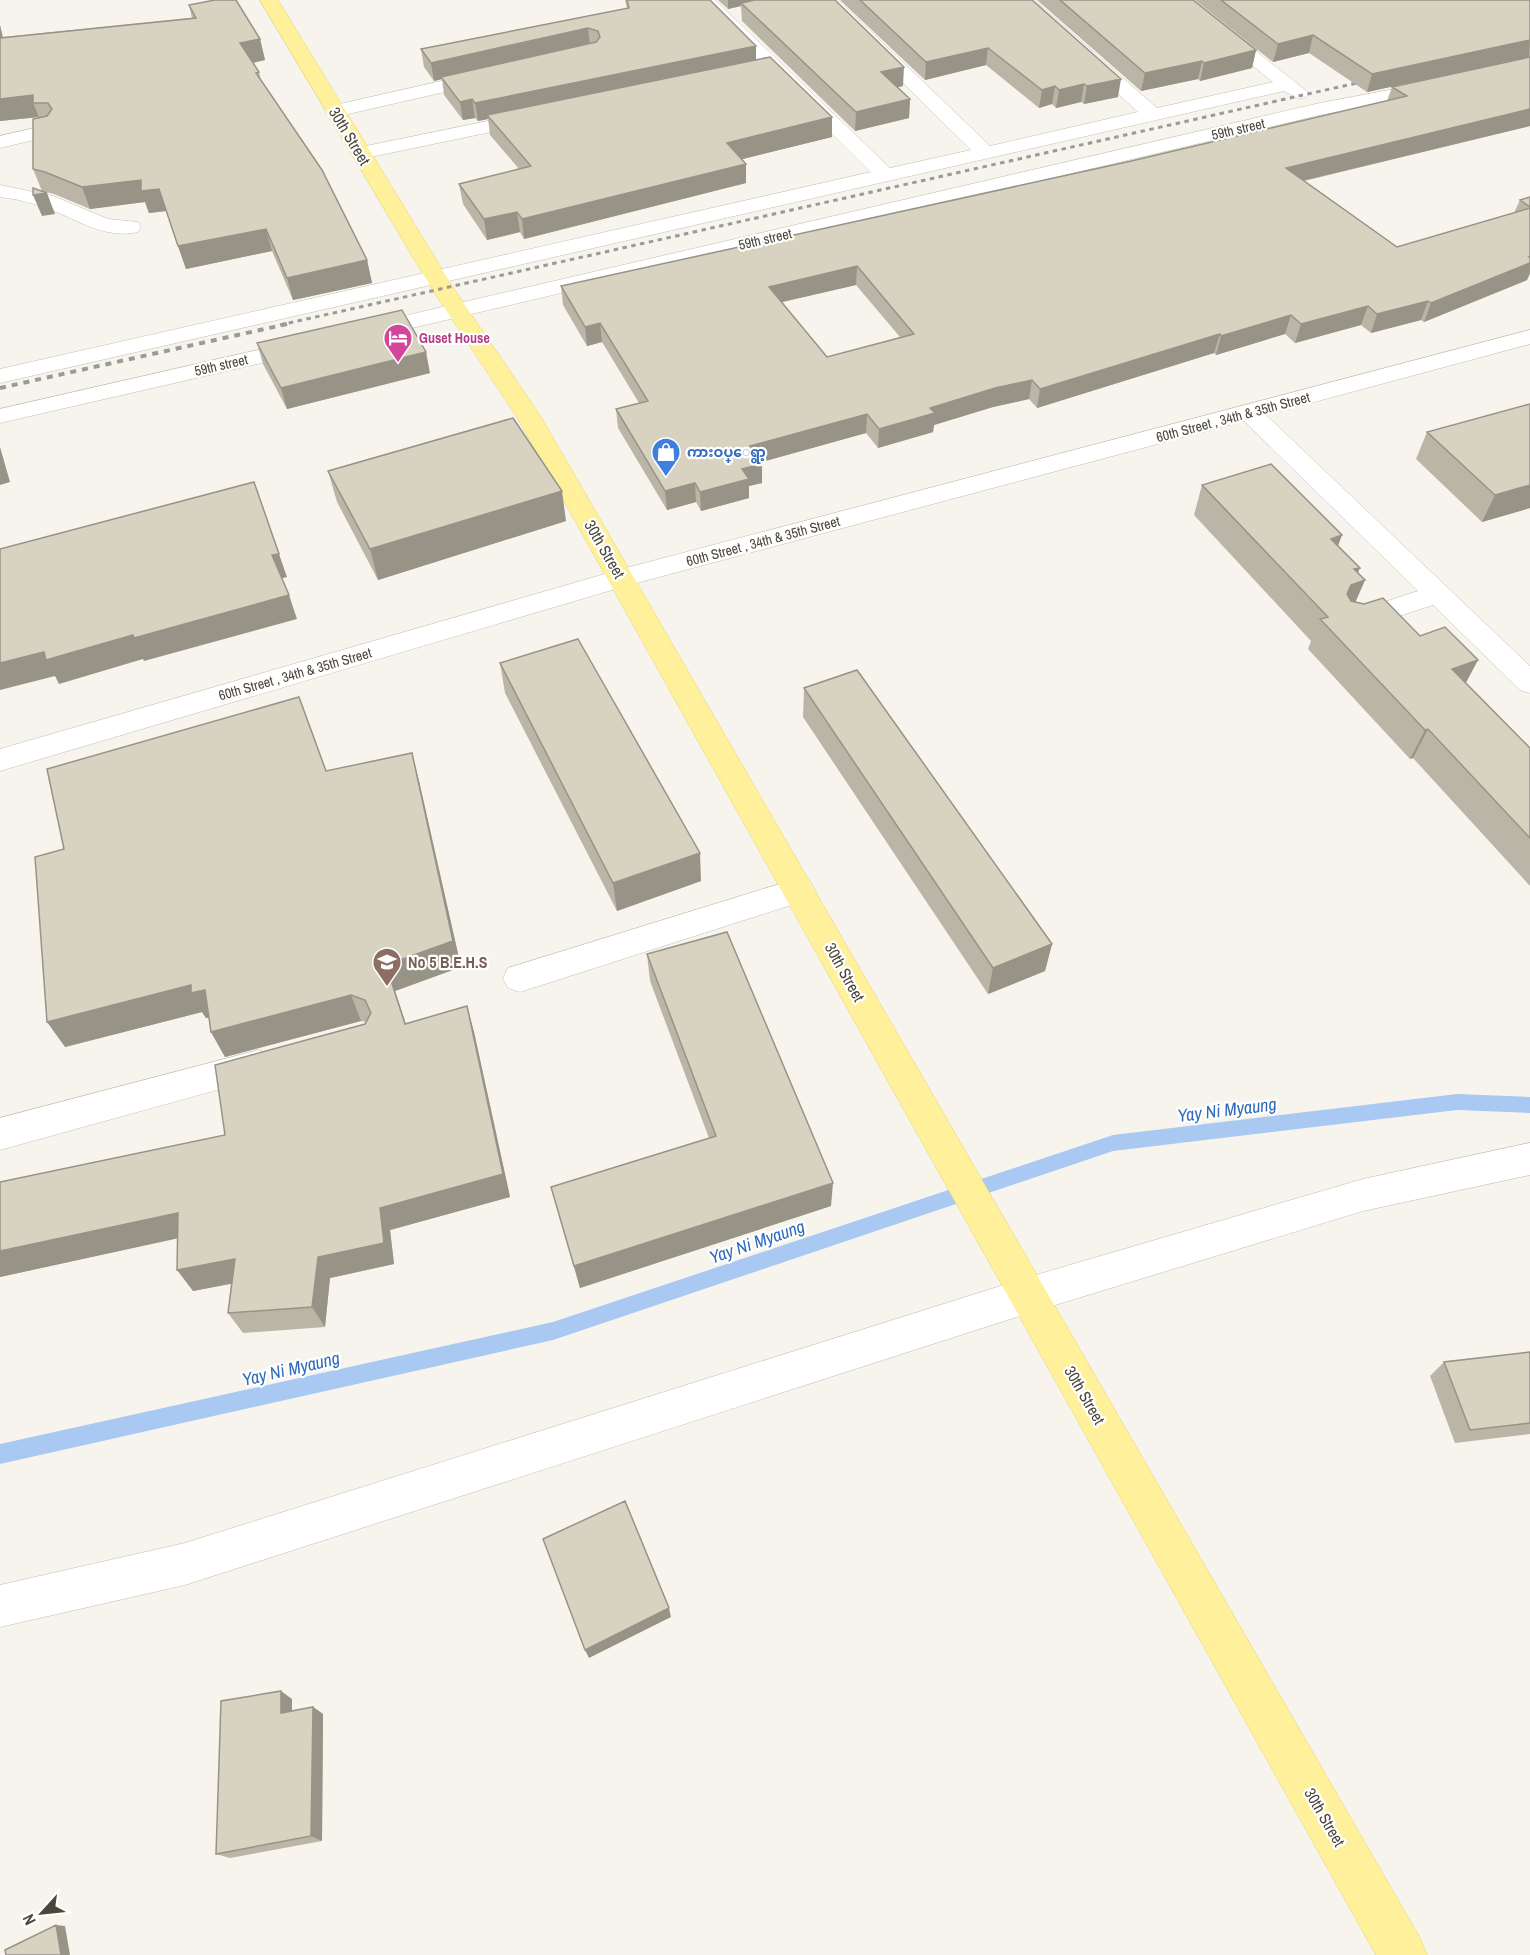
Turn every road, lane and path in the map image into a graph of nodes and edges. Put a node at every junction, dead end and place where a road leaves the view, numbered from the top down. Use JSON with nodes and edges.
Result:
{"nodes":[{"id":1,"x":269,"y":0,"type":"edge"},
{"id":2,"x":705,"y":0,"type":"edge"},
{"id":3,"x":828,"y":0,"type":"edge"},
{"id":4,"x":1023,"y":0,"type":"edge"},
{"id":5,"x":1180,"y":0,"type":"edge"},
{"id":6,"x":743,"y":13,"type":"edge"},
{"id":7,"x":722,"y":18,"type":"junction"},
{"id":8,"x":774,"y":68,"type":"junction"},
{"id":9,"x":509,"y":72,"type":"edge"},
{"id":10,"x":751,"y":72,"type":"edge"},
{"id":11,"x":1288,"y":84,"type":"junction"},
{"id":12,"x":1452,"y":84,"type":"edge"},
{"id":13,"x":1320,"y":109,"type":"junction"},
{"id":14,"x":335,"y":111,"type":"junction"},
{"id":15,"x":556,"y":113,"type":"edge"},
{"id":16,"x":1152,"y":114,"type":"junction"},
{"id":17,"x":48,"y":131,"type":"edge"},
{"id":18,"x":0,"y":142,"type":"edge"},
{"id":19,"x":361,"y":153,"type":"junction"},
{"id":20,"x":986,"y":153,"type":"junction"},
{"id":21,"x":886,"y":175,"type":"junction"},
{"id":22,"x":0,"y":191,"type":"edge"},
{"id":23,"x":130,"y":226,"type":"dead end"},
{"id":24,"x":436,"y":277,"type":"junction"},
{"id":25,"x":457,"y":311,"type":"junction"},
{"id":26,"x":1530,"y":337,"type":"edge"},
{"id":27,"x":0,"y":376,"type":"edge"},
{"id":28,"x":1250,"y":413,"type":"junction"},
{"id":29,"x":0,"y":416,"type":"edge"},
{"id":30,"x":622,"y":578,"type":"junction"},
{"id":31,"x":1438,"y":594,"type":"junction"},
{"id":32,"x":1351,"y":623,"type":"edge"},
{"id":33,"x":1530,"y":683,"type":"edge"},
{"id":34,"x":0,"y":760,"type":"edge"},
{"id":35,"x":799,"y":891,"type":"junction"},
{"id":36,"x":520,"y":978,"type":"dead end"},
{"id":37,"x":294,"y":1055,"type":"edge"},
{"id":38,"x":0,"y":1134,"type":"edge"},
{"id":39,"x":1530,"y":1159,"type":"edge"},
{"id":40,"x":1020,"y":1280,"type":"junction"},
{"id":41,"x":0,"y":1606,"type":"edge"},
{"id":42,"x":1404,"y":1955,"type":"edge"}],
"edges":[{"from":1,"to":14,"type":"main road","name":"30th Street"},
{"from":2,"to":7,"type":"street"},
{"from":3,"to":20,"type":"street"},
{"from":4,"to":16,"type":"street"},
{"from":5,"to":11,"type":"street"},
{"from":6,"to":7,"type":"street"},
{"from":7,"to":8,"type":"street"},
{"from":8,"to":10,"type":"street"},
{"from":8,"to":21,"type":"street"},
{"from":9,"to":14,"type":"street"},
{"from":11,"to":13,"type":"street"},
{"from":11,"to":16,"type":"street"},
{"from":12,"to":13,"type":"street","name":"59th street"},
{"from":13,"to":25,"type":"street","name":"59th street"},
{"from":14,"to":19,"type":"main road","name":"30th Street"},
{"from":15,"to":19,"type":"street"},
{"from":16,"to":20,"type":"street"},
{"from":17,"to":18,"type":"street"},
{"from":19,"to":24,"type":"main road","name":"30th Street"},
{"from":20,"to":21,"type":"street"},
{"from":21,"to":24,"type":"street"},
{"from":22,"to":23,"type":"street"},
{"from":24,"to":25,"type":"main road","name":"30th Street"},
{"from":24,"to":27,"type":"street"},
{"from":25,"to":29,"type":"street","name":"59th street"},
{"from":25,"to":30,"type":"main road","name":"30th Street"},
{"from":26,"to":28,"type":"street","name":"60th Street , 34th & 35th Street"},
{"from":28,"to":30,"type":"street","name":"60th Street , 34th & 35th Street"},
{"from":28,"to":31,"type":"street"},
{"from":30,"to":34,"type":"street","name":"60th Street , 34th & 35th Street"},
{"from":30,"to":35,"type":"main road","name":"30th Street"},
{"from":31,"to":32,"type":"street"},
{"from":31,"to":33,"type":"street"},
{"from":35,"to":36,"type":"street"},
{"from":35,"to":40,"type":"main road","name":"30th Street"},
{"from":37,"to":38,"type":"street"},
{"from":39,"to":40,"type":"street"},
{"from":40,"to":41,"type":"street"},
{"from":40,"to":42,"type":"main road","name":"30th Street"}]}
